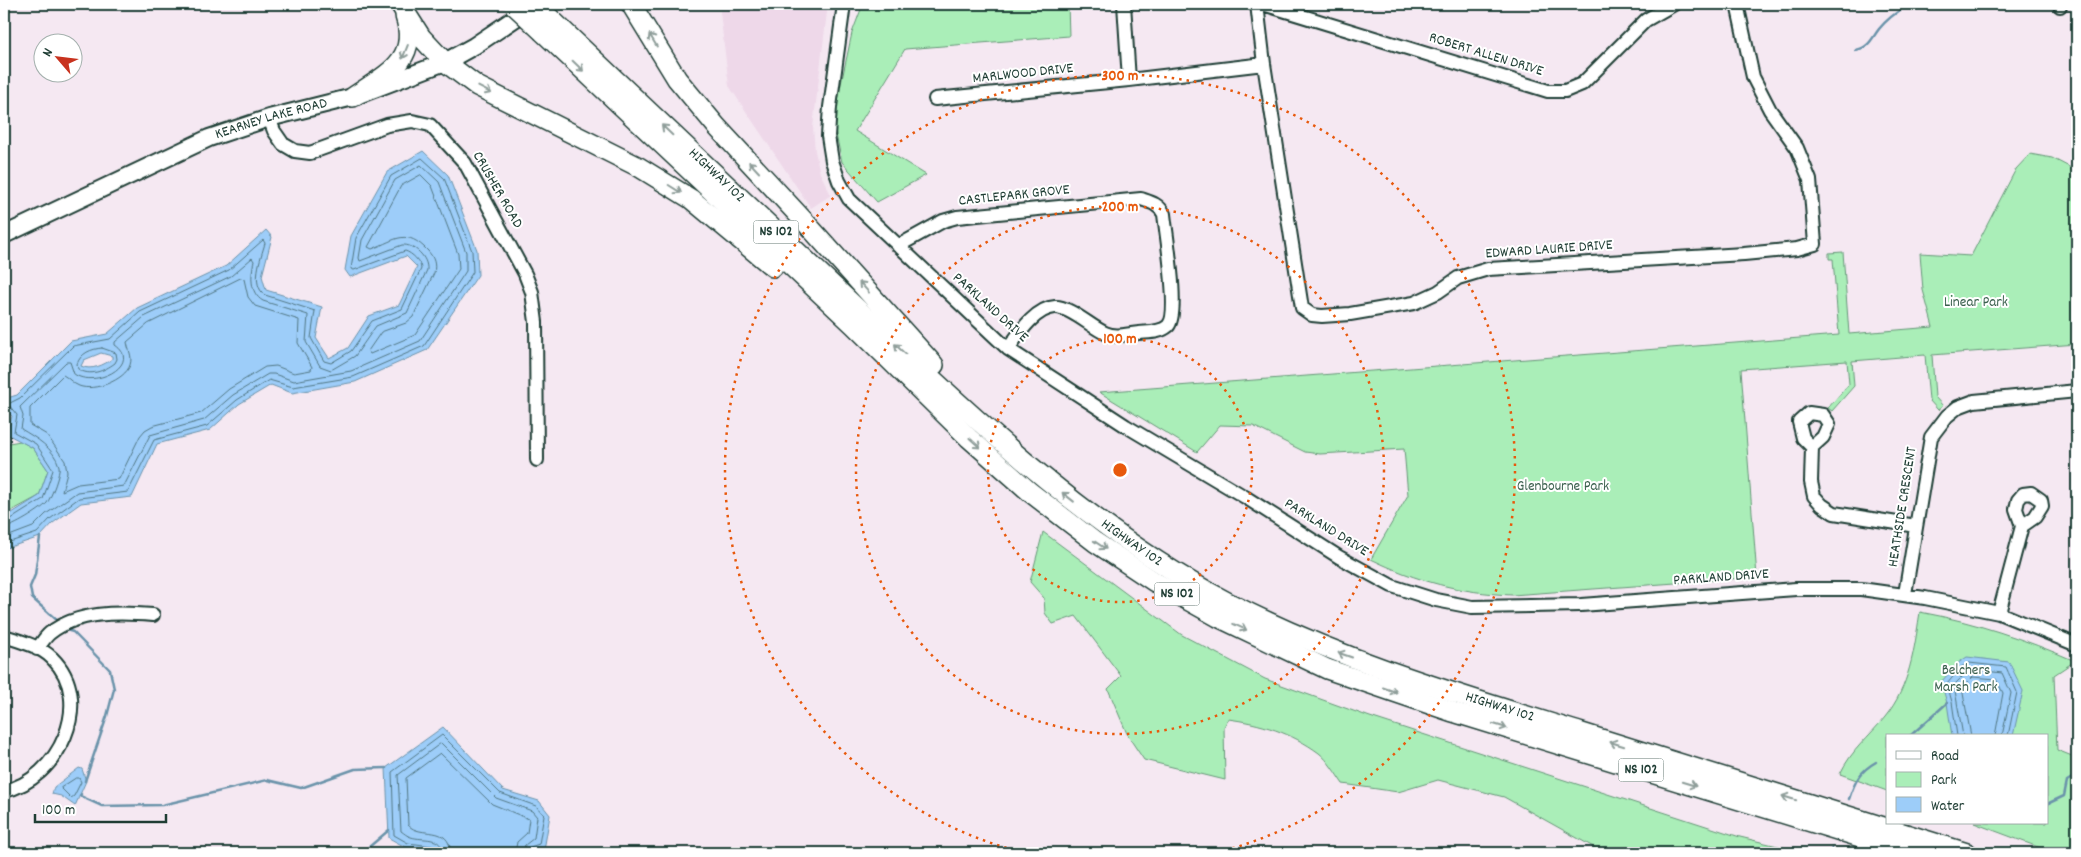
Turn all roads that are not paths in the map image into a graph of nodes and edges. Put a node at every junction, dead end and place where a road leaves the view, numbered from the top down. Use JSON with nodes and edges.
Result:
{"nodes":[{"id":1,"x":401,"y":4,"type":"edge"},
{"id":2,"x":513,"y":4,"type":"edge"},
{"id":3,"x":536,"y":4,"type":"edge"},
{"id":4,"x":631,"y":4,"type":"edge"},
{"id":5,"x":844,"y":4,"type":"edge"},
{"id":6,"x":1124,"y":4,"type":"edge"},
{"id":7,"x":1257,"y":4,"type":"edge"},
{"id":8,"x":1263,"y":4,"type":"edge"},
{"id":9,"x":1674,"y":4,"type":"edge"},
{"id":10,"x":1737,"y":4,"type":"edge"},
{"id":11,"x":548,"y":27,"type":"junction"},
{"id":12,"x":445,"y":62,"type":"junction"},
{"id":13,"x":1264,"y":64,"type":"junction"},
{"id":14,"x":1129,"y":80,"type":"junction"},
{"id":15,"x":353,"y":97,"type":"junction"},
{"id":16,"x":936,"y":99,"type":"dead end"},
{"id":17,"x":269,"y":118,"type":"junction"},
{"id":18,"x":4,"y":235,"type":"edge"},
{"id":19,"x":898,"y":246,"type":"junction"},
{"id":20,"x":1008,"y":349,"type":"junction"},
{"id":21,"x":2077,"y":391,"type":"edge"},
{"id":22,"x":939,"y":409,"type":"junction"},
{"id":23,"x":1002,"y":440,"type":"junction"},
{"id":24,"x":1812,"y":447,"type":"dead end"},
{"id":25,"x":537,"y":460,"type":"dead end"},
{"id":26,"x":1916,"y":526,"type":"junction"},
{"id":27,"x":2022,"y":526,"type":"dead end"},
{"id":28,"x":1905,"y":594,"type":"junction"},
{"id":29,"x":1999,"y":613,"type":"junction"},
{"id":30,"x":153,"y":614,"type":"dead end"},
{"id":31,"x":4,"y":636,"type":"edge"},
{"id":32,"x":2077,"y":645,"type":"edge"},
{"id":33,"x":37,"y":648,"type":"junction"},
{"id":34,"x":4,"y":791,"type":"edge"},
{"id":35,"x":1912,"y":853,"type":"edge"},
{"id":36,"x":1967,"y":853,"type":"edge"}],
"edges":[{"from":1,"to":12,"type":"highway"},
{"from":1,"to":15,"type":"highway","one_way":true},
{"from":2,"to":11,"type":"highway","name":"HIGHWAY 102","number":"NS 102","bridge":true},
{"from":3,"to":11,"type":"highway","name":"HIGHWAY 102","number":"NS 102","bridge":true},
{"from":3,"to":12,"type":"main road","name":"KEARNEY LAKE ROAD"},
{"from":23,"to":4,"type":"highway","one_way":true},
{"from":5,"to":19,"type":"street","name":"PARKLAND DRIVE"},
{"from":6,"to":14,"type":"street"},
{"from":7,"to":13,"type":"street","name":"EDWARD LAURIE DRIVE"},
{"from":8,"to":9,"type":"street","name":"ROBERT ALLEN DRIVE"},
{"from":10,"to":13,"type":"street","name":"EDWARD LAURIE DRIVE"},
{"from":11,"to":22,"type":"highway","name":"HIGHWAY 102","number":"NS 102","one_way":true},
{"from":23,"to":11,"type":"highway","name":"HIGHWAY 102","number":"NS 102","one_way":true},
{"from":12,"to":15,"type":"main road","name":"KEARNEY LAKE ROAD"},
{"from":12,"to":22,"type":"highway","one_way":true},
{"from":13,"to":14,"type":"street","name":"MARLWOOD DRIVE"},
{"from":14,"to":16,"type":"street","name":"MARLWOOD DRIVE"},
{"from":15,"to":17,"type":"main road","name":"KEARNEY LAKE ROAD"},
{"from":17,"to":18,"type":"main road","name":"KEARNEY LAKE ROAD"},
{"from":17,"to":25,"type":"street","name":"CRUSHER ROAD"},
{"from":19,"to":20,"type":"street","name":"PARKLAND DRIVE"},
{"from":19,"to":20,"type":"street","name":"CASTLEPARK GROVE"},
{"from":20,"to":28,"type":"street","name":"PARKLAND DRIVE"},
{"from":21,"to":26,"type":"street","name":"HEATHSIDE CRESCENT"},
{"from":22,"to":35,"type":"highway","name":"HIGHWAY 102","number":"NS 102","one_way":true},
{"from":36,"to":23,"type":"highway","name":"HIGHWAY 102","number":"NS 102","one_way":true},
{"from":24,"to":26,"type":"street"},
{"from":26,"to":28,"type":"street","name":"HEATHSIDE CRESCENT"},
{"from":27,"to":29,"type":"street"},
{"from":28,"to":29,"type":"street","name":"PARKLAND DRIVE"},
{"from":29,"to":32,"type":"street","name":"PARKLAND DRIVE"},
{"from":30,"to":33,"type":"street"},
{"from":31,"to":33,"type":"street"},
{"from":33,"to":34,"type":"street"}]}
